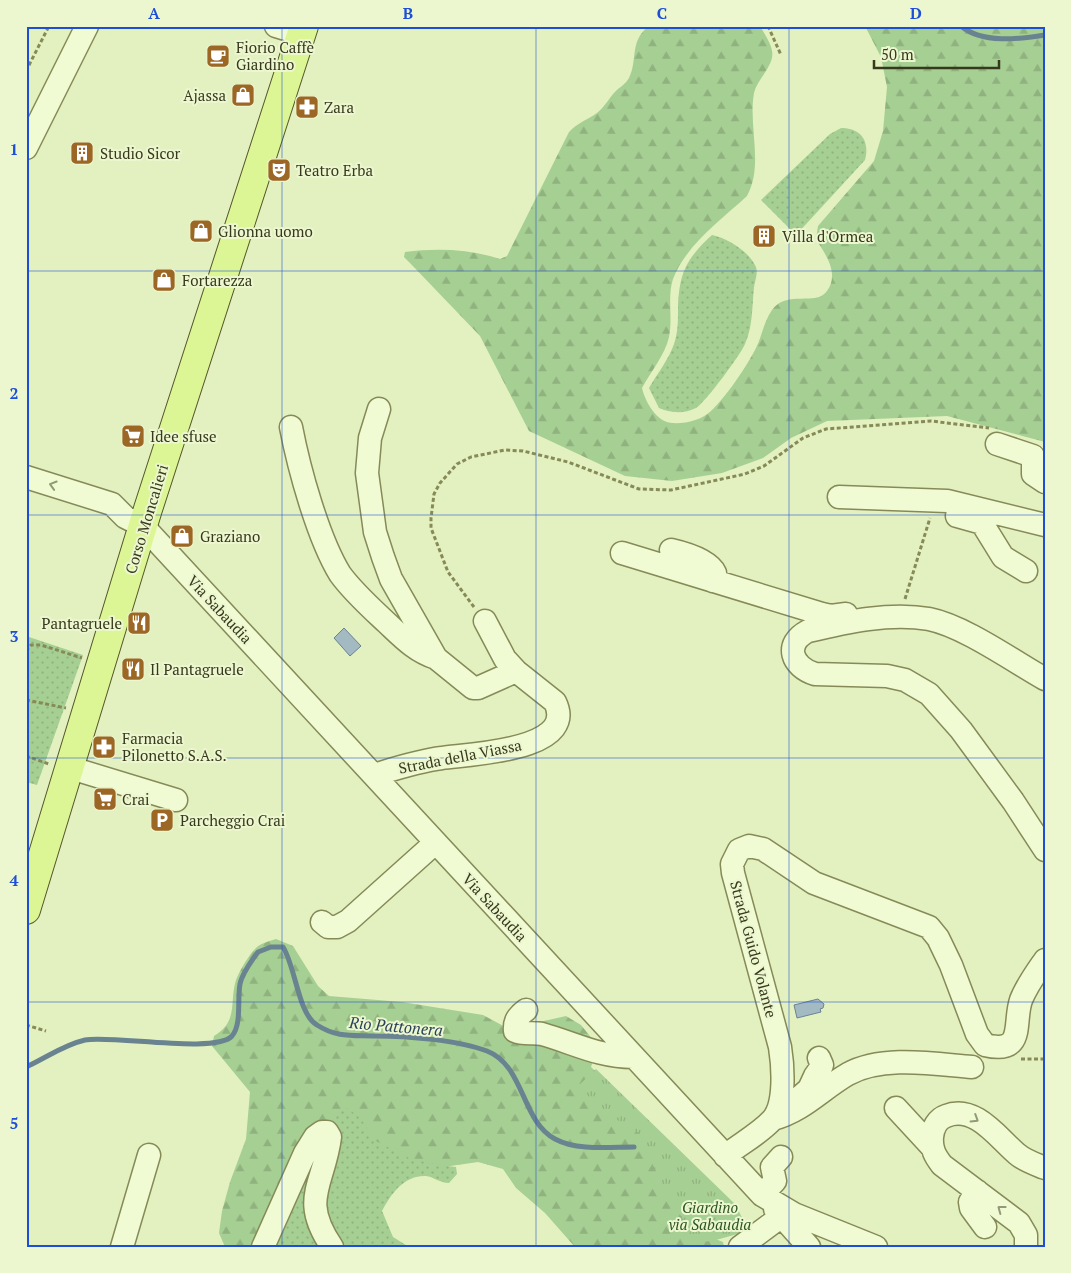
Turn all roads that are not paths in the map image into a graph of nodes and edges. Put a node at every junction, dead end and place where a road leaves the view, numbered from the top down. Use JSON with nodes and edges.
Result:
{"nodes":[{"id":1,"x":87,"y":26,"type":"edge"},
{"id":2,"x":276,"y":26,"type":"edge"},
{"id":3,"x":303,"y":30,"type":"edge"},
{"id":4,"x":26,"y":148,"type":"edge"},
{"id":5,"x":379,"y":410,"type":"dead end"},
{"id":6,"x":291,"y":427,"type":"dead end"},
{"id":7,"x":997,"y":437,"type":"road end"},
{"id":8,"x":26,"y":477,"type":"edge"},
{"id":9,"x":1045,"y":482,"type":"edge"},
{"id":10,"x":26,"y":493,"type":"edge"},
{"id":11,"x":839,"y":497,"type":"dead end"},
{"id":12,"x":941,"y":501,"type":"junction"},
{"id":13,"x":134,"y":521,"type":"junction"},
{"id":14,"x":1045,"y":524,"type":"edge"},
{"id":15,"x":671,"y":550,"type":"dead end"},
{"id":16,"x":622,"y":553,"type":"dead end"},
{"id":17,"x":1026,"y":571,"type":"dead end"},
{"id":18,"x":713,"y":581,"type":"junction"},
{"id":19,"x":898,"y":616,"type":"junction"},
{"id":20,"x":485,"y":621,"type":"road end"},
{"id":21,"x":436,"y":658,"type":"junction"},
{"id":22,"x":510,"y":665,"type":"junction"},
{"id":23,"x":1045,"y":679,"type":"edge"},
{"id":24,"x":556,"y":687,"type":"dead end"},
{"id":25,"x":60,"y":766,"type":"junction"},
{"id":26,"x":374,"y":774,"type":"junction"},
{"id":27,"x":176,"y":800,"type":"dead end"},
{"id":28,"x":435,"y":842,"type":"junction"},
{"id":29,"x":1045,"y":850,"type":"edge"},
{"id":30,"x":33,"y":869,"type":"edge"},
{"id":31,"x":26,"y":910,"type":"edge"},
{"id":32,"x":322,"y":922,"type":"dead end"},
{"id":33,"x":1045,"y":960,"type":"edge"},
{"id":34,"x":526,"y":1010,"type":"dead end"},
{"id":35,"x":633,"y":1057,"type":"junction"},
{"id":36,"x":819,"y":1058,"type":"dead end"},
{"id":37,"x":972,"y":1067,"type":"dead end"},
{"id":38,"x":896,"y":1108,"type":"dead end"},
{"id":39,"x":773,"y":1118,"type":"junction"},
{"id":40,"x":1025,"y":1139,"type":"dead end"},
{"id":41,"x":932,"y":1147,"type":"junction"},
{"id":42,"x":1045,"y":1154,"type":"edge"},
{"id":43,"x":149,"y":1155,"type":"dead end"},
{"id":44,"x":725,"y":1156,"type":"junction"},
{"id":45,"x":781,"y":1156,"type":"dead end"},
{"id":46,"x":1045,"y":1168,"type":"edge"},
{"id":47,"x":977,"y":1192,"type":"junction"},
{"id":48,"x":762,"y":1195,"type":"junction"},
{"id":49,"x":782,"y":1216,"type":"junction"},
{"id":50,"x":985,"y":1227,"type":"dead end"},
{"id":51,"x":122,"y":1247,"type":"edge"},
{"id":52,"x":263,"y":1247,"type":"edge"},
{"id":53,"x":332,"y":1247,"type":"edge"},
{"id":54,"x":740,"y":1247,"type":"edge"},
{"id":55,"x":809,"y":1247,"type":"edge"},
{"id":56,"x":876,"y":1247,"type":"edge"},
{"id":57,"x":1026,"y":1247,"type":"edge"}],
"edges":[{"from":1,"to":4,"type":"street"},
{"from":2,"to":3,"type":"street"},
{"from":3,"to":13,"type":"main road","name":"Corso Moncalieri"},
{"from":5,"to":21,"type":"street"},
{"from":6,"to":21,"type":"street"},
{"from":7,"to":9,"type":"street"},
{"from":13,"to":8,"type":"street","name":"Via Sabaudia","one_way":true},
{"from":10,"to":13,"type":"street"},
{"from":11,"to":12,"type":"street"},
{"from":12,"to":14,"type":"street"},
{"from":12,"to":17,"type":"street"},
{"from":13,"to":25,"type":"main road","name":"Corso Moncalieri"},
{"from":13,"to":26,"type":"street","name":"Via Sabaudia"},
{"from":15,"to":18,"type":"street"},
{"from":16,"to":18,"type":"street"},
{"from":18,"to":19,"type":"street"},
{"from":19,"to":23,"type":"street"},
{"from":19,"to":29,"type":"street"},
{"from":20,"to":22,"type":"street","name":"Strada della Viassa"},
{"from":21,"to":22,"type":"street"},
{"from":22,"to":24,"type":"street"},
{"from":22,"to":26,"type":"street","name":"Strada della Viassa"},
{"from":25,"to":27,"type":"street"},
{"from":25,"to":30,"type":"main road","name":"Corso Moncalieri"},
{"from":26,"to":28,"type":"street","name":"Via Sabaudia"},
{"from":28,"to":32,"type":"street"},
{"from":28,"to":35,"type":"street","name":"Via Sabaudia"},
{"from":30,"to":31,"type":"main road","name":"Corso Moncalieri"},
{"from":33,"to":39,"type":"street","name":"Strada Guido Volante"},
{"from":34,"to":35,"type":"street"},
{"from":35,"to":44,"type":"street","name":"Via Sabaudia"},
{"from":36,"to":39,"type":"street"},
{"from":37,"to":39,"type":"street"},
{"from":38,"to":41,"type":"street"},
{"from":39,"to":44,"type":"street"},
{"from":40,"to":42,"type":"street"},
{"from":41,"to":46,"type":"street","one_way":true},
{"from":41,"to":47,"type":"street"},
{"from":43,"to":51,"type":"street"},
{"from":44,"to":48,"type":"street","name":"Via Sabaudia"},
{"from":45,"to":48,"type":"street"},
{"from":47,"to":50,"type":"street"},
{"from":57,"to":47,"type":"street","one_way":true},
{"from":48,"to":49,"type":"street"},
{"from":48,"to":56,"type":"street","name":"Via Sabaudia"},
{"from":49,"to":54,"type":"street"},
{"from":49,"to":55,"type":"street"},
{"from":52,"to":53,"type":"street"}]}
